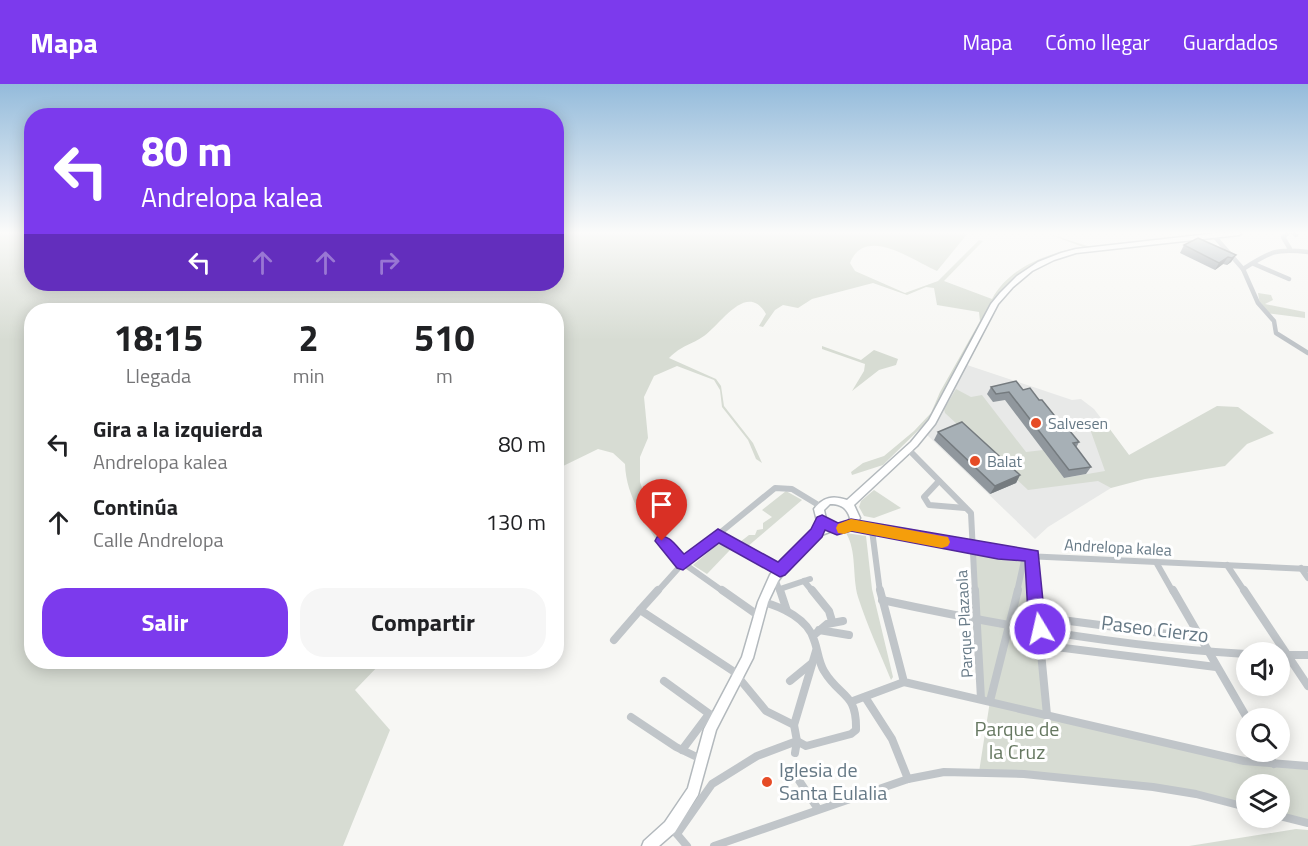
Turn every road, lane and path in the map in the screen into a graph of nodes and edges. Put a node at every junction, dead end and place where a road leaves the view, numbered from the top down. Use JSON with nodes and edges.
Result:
{"nodes":[{"id":1,"x":1033,"y":269,"type":"edge"},
{"id":2,"x":1244,"y":269,"type":"edge"},
{"id":3,"x":1265,"y":269,"type":"edge"},
{"id":4,"x":1289,"y":279,"type":"dead end"},
{"id":5,"x":1308,"y":353,"type":"edge"},
{"id":6,"x":908,"y":449,"type":"junction"},
{"id":7,"x":939,"y":481,"type":"junction"},
{"id":8,"x":848,"y":505,"type":"junction"},
{"id":9,"x":820,"y":506,"type":"junction"},
{"id":10,"x":969,"y":510,"type":"junction"},
{"id":11,"x":822,"y":521,"type":"junction"},
{"id":12,"x":851,"y":525,"type":"junction"},
{"id":13,"x":831,"y":528,"type":"junction"},
{"id":14,"x":872,"y":530,"type":"junction"},
{"id":15,"x":816,"y":533,"type":"junction"},
{"id":16,"x":718,"y":535,"type":"junction"},
{"id":17,"x":662,"y":541,"type":"dead end"},
{"id":18,"x":974,"y":548,"type":"junction"},
{"id":19,"x":1029,"y":556,"type":"junction"},
{"id":20,"x":1156,"y":562,"type":"junction"},
{"id":21,"x":683,"y":563,"type":"junction"},
{"id":22,"x":1227,"y":565,"type":"junction"},
{"id":23,"x":1304,"y":568,"type":"edge"},
{"id":24,"x":777,"y":574,"type":"junction"},
{"id":25,"x":1308,"y":578,"type":"edge"},
{"id":26,"x":780,"y":590,"type":"junction"},
{"id":27,"x":882,"y":600,"type":"junction"},
{"id":28,"x":763,"y":603,"type":"junction"},
{"id":29,"x":639,"y":610,"type":"junction"},
{"id":30,"x":787,"y":611,"type":"junction"},
{"id":31,"x":759,"y":616,"type":"junction"},
{"id":32,"x":1039,"y":617,"type":"junction"},
{"id":33,"x":832,"y":621,"type":"junction"},
{"id":34,"x":843,"y":621,"type":"dead end"},
{"id":35,"x":978,"y":621,"type":"junction"},
{"id":36,"x":1010,"y":627,"type":"junction"},
{"id":37,"x":1040,"y":629,"type":"junction"},
{"id":38,"x":816,"y":632,"type":"junction"},
{"id":39,"x":849,"y":635,"type":"dead end"},
{"id":40,"x":1199,"y":638,"type":"junction"},
{"id":41,"x":614,"y":640,"type":"dead end"},
{"id":42,"x":1276,"y":642,"type":"edge"},
{"id":43,"x":1040,"y":645,"type":"junction"},
{"id":44,"x":816,"y":651,"type":"junction"},
{"id":45,"x":1208,"y":653,"type":"junction"},
{"id":46,"x":1236,"y":654,"type":"edge"},
{"id":47,"x":1290,"y":655,"type":"edge"},
{"id":48,"x":1308,"y":655,"type":"edge"},
{"id":49,"x":812,"y":663,"type":"junction"},
{"id":50,"x":1290,"y":663,"type":"edge"},
{"id":51,"x":1216,"y":667,"type":"junction"},
{"id":52,"x":738,"y":676,"type":"junction"},
{"id":53,"x":664,"y":681,"type":"dead end"},
{"id":54,"x":790,"y":681,"type":"dead end"},
{"id":55,"x":904,"y":682,"type":"junction"},
{"id":56,"x":1308,"y":686,"type":"edge"},
{"id":57,"x":865,"y":697,"type":"junction"},
{"id":58,"x":986,"y":700,"type":"junction"},
{"id":59,"x":853,"y":701,"type":"junction"},
{"id":60,"x":1241,"y":708,"type":"edge"},
{"id":61,"x":1047,"y":715,"type":"junction"},
{"id":62,"x":712,"y":716,"type":"junction"},
{"id":63,"x":631,"y":717,"type":"dead end"},
{"id":64,"x":794,"y":725,"type":"junction"},
{"id":65,"x":797,"y":741,"type":"junction"},
{"id":66,"x":682,"y":750,"type":"junction"},
{"id":67,"x":795,"y":753,"type":"dead end"},
{"id":68,"x":702,"y":760,"type":"junction"},
{"id":69,"x":1274,"y":764,"type":"joint"},
{"id":70,"x":1308,"y":766,"type":"edge"},
{"id":71,"x":798,"y":779,"type":"dead end"},
{"id":72,"x":908,"y":779,"type":"junction"},
{"id":73,"x":1236,"y":804,"type":"edge"},
{"id":74,"x":818,"y":809,"type":"junction"},
{"id":75,"x":1290,"y":818,"type":"edge"},
{"id":76,"x":1308,"y":823,"type":"edge"},
{"id":77,"x":673,"y":830,"type":"junction"},
{"id":78,"x":649,"y":846,"type":"edge"},
{"id":79,"x":687,"y":846,"type":"edge"},
{"id":80,"x":714,"y":846,"type":"edge"}],
"edges":[{"from":1,"to":6,"type":"street"},
{"from":2,"to":5,"type":"street"},
{"from":3,"to":4,"type":"street"},
{"from":6,"to":7,"type":"street"},
{"from":6,"to":8,"type":"street"},
{"from":7,"to":10,"type":"street"},
{"from":7,"to":10,"type":"street"},
{"from":8,"to":9,"type":"street"},
{"from":8,"to":12,"type":"street"},
{"from":9,"to":11,"type":"street"},
{"from":9,"to":16,"type":"street"},
{"from":10,"to":18,"type":"street","name":"Parque Plazaola"},
{"from":11,"to":13,"type":"street"},
{"from":11,"to":15,"type":"street"},
{"from":12,"to":13,"type":"street"},
{"from":12,"to":14,"type":"street","name":"Andrelopa kalea"},
{"from":13,"to":15,"type":"street"},
{"from":14,"to":18,"type":"street","name":"Andrelopa kalea"},
{"from":14,"to":27,"type":"street"},
{"from":15,"to":24,"type":"street"},
{"from":16,"to":21,"type":"street"},
{"from":16,"to":24,"type":"street"},
{"from":17,"to":21,"type":"street"},
{"from":18,"to":19,"type":"street","name":"Andrelopa kalea"},
{"from":18,"to":35,"type":"street","name":"Parque Plazaola"},
{"from":19,"to":20,"type":"street","name":"Andrelopa kalea"},
{"from":19,"to":32,"type":"street"},
{"from":19,"to":36,"type":"street","name":"Parque Plazaola"},
{"from":20,"to":22,"type":"street","name":"Andrelopa kalea"},
{"from":20,"to":40,"type":"street"},
{"from":21,"to":29,"type":"street"},
{"from":21,"to":31,"type":"street"},
{"from":22,"to":23,"type":"street","name":"Andrelopa kalea"},
{"from":22,"to":42,"type":"street"},
{"from":23,"to":25,"type":"street"},
{"from":24,"to":26,"type":"street"},
{"from":24,"to":28,"type":"street"},
{"from":26,"to":30,"type":"street"},
{"from":26,"to":33,"type":"street"},
{"from":27,"to":35,"type":"street","name":"Paseo Cierzo"},
{"from":27,"to":55,"type":"street"},
{"from":28,"to":30,"type":"street"},
{"from":28,"to":31,"type":"street"},
{"from":29,"to":41,"type":"street"},
{"from":29,"to":52,"type":"street"},
{"from":30,"to":38,"type":"street"},
{"from":31,"to":52,"type":"street"},
{"from":32,"to":37,"type":"street"},
{"from":32,"to":40,"type":"street","name":"Paseo Cierzo"},
{"from":33,"to":34,"type":"street"},
{"from":33,"to":38,"type":"street"},
{"from":35,"to":36,"type":"street","name":"Paseo Cierzo"},
{"from":35,"to":58,"type":"street","name":"Parque Plazaola"},
{"from":36,"to":37,"type":"street","name":"Paseo Cierzo"},
{"from":36,"to":58,"type":"street","name":"Parque Plazaola"},
{"from":37,"to":43,"type":"street"},
{"from":37,"to":45,"type":"street","name":"Paseo Cierzo"},
{"from":38,"to":39,"type":"street"},
{"from":38,"to":44,"type":"street"},
{"from":40,"to":45,"type":"street"},
{"from":43,"to":51,"type":"street","name":"Paseo Cierzo"},
{"from":43,"to":61,"type":"street"},
{"from":44,"to":49,"type":"street"},
{"from":44,"to":59,"type":"street"},
{"from":45,"to":46,"type":"street","name":"Paseo Cierzo"},
{"from":45,"to":51,"type":"street"},
{"from":47,"to":48,"type":"street"},
{"from":49,"to":54,"type":"street"},
{"from":49,"to":64,"type":"street"},
{"from":50,"to":56,"type":"street"},
{"from":51,"to":60,"type":"street"},
{"from":52,"to":62,"type":"street"},
{"from":52,"to":64,"type":"street"},
{"from":53,"to":62,"type":"street"},
{"from":55,"to":57,"type":"street"},
{"from":55,"to":58,"type":"street"},
{"from":57,"to":59,"type":"street"},
{"from":57,"to":72,"type":"street"},
{"from":58,"to":61,"type":"street"},
{"from":59,"to":65,"type":"street"},
{"from":61,"to":69,"type":"street"},
{"from":62,"to":66,"type":"street"},
{"from":62,"to":68,"type":"street"},
{"from":63,"to":66,"type":"street"},
{"from":64,"to":65,"type":"street"},
{"from":65,"to":67,"type":"street"},
{"from":65,"to":77,"type":"street"},
{"from":66,"to":68,"type":"street"},
{"from":68,"to":77,"type":"street"},
{"from":69,"to":70,"type":"street"},
{"from":71,"to":74,"type":"street"},
{"from":72,"to":73,"type":"street"},
{"from":72,"to":74,"type":"street"},
{"from":74,"to":80,"type":"street"},
{"from":75,"to":76,"type":"street"},
{"from":77,"to":78,"type":"street"},
{"from":77,"to":79,"type":"street"}]}
